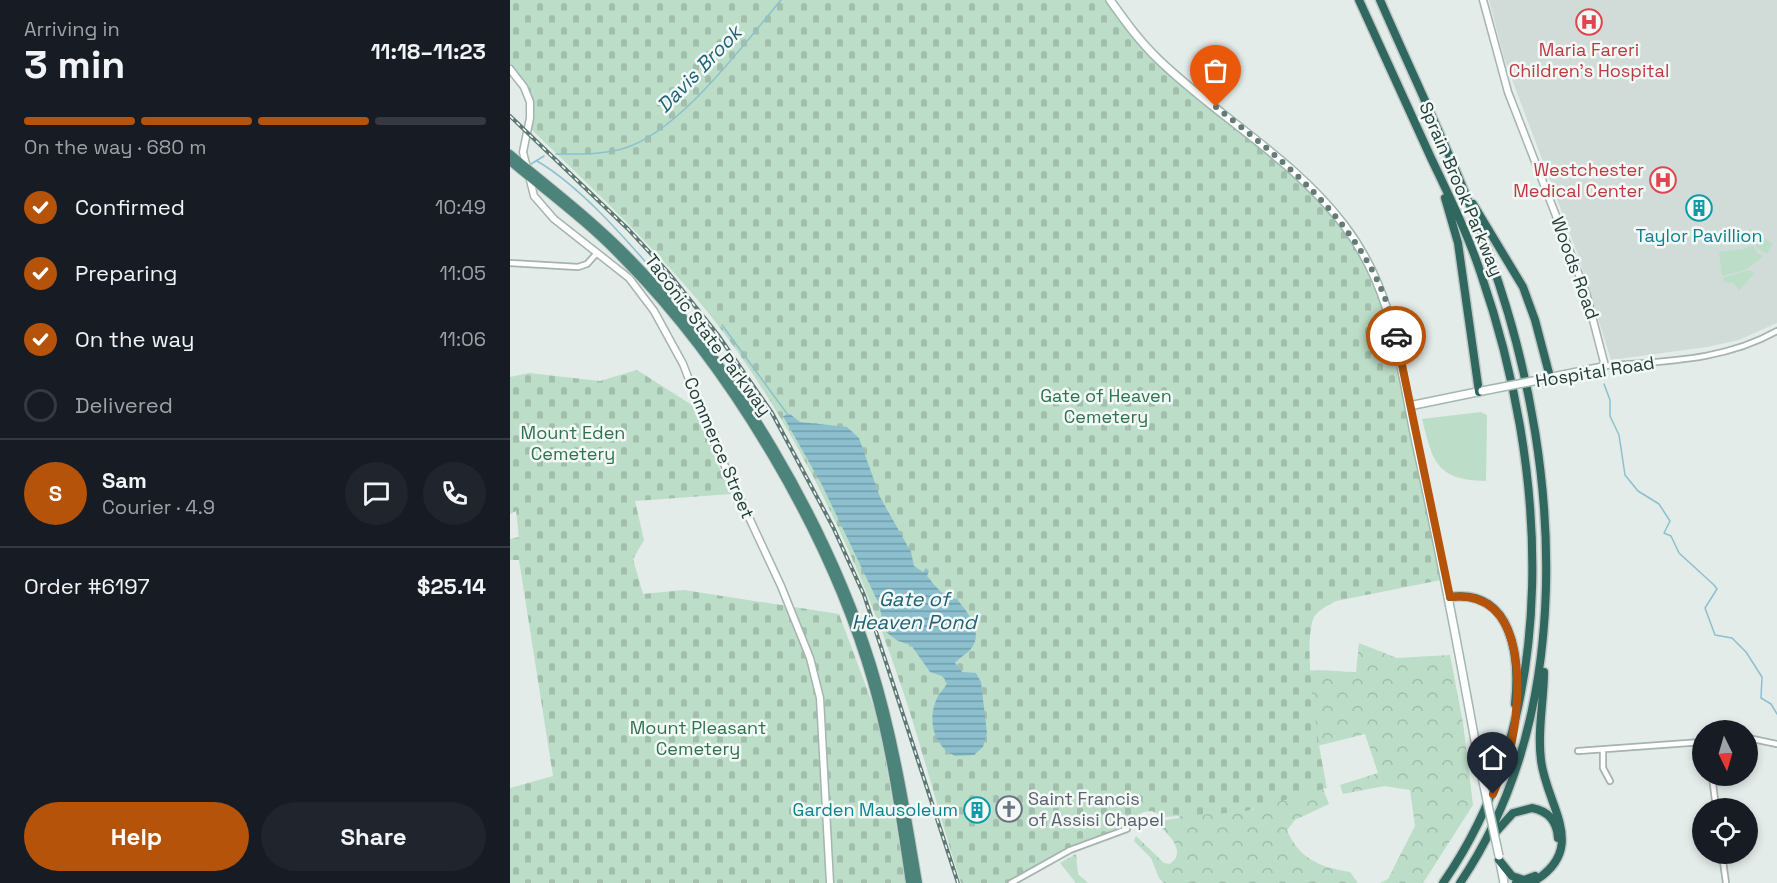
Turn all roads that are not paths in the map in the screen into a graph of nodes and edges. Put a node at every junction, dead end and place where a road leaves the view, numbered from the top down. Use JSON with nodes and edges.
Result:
{"nodes":[{"id":1,"x":1110,"y":0,"type":"edge"},
{"id":2,"x":1359,"y":0,"type":"edge"},
{"id":3,"x":1380,"y":0,"type":"edge"},
{"id":4,"x":1483,"y":0,"type":"edge"},
{"id":5,"x":510,"y":69,"type":"edge"},
{"id":6,"x":510,"y":154,"type":"edge"},
{"id":7,"x":510,"y":161,"type":"edge"},
{"id":8,"x":1437,"y":169,"type":"junction"},
{"id":9,"x":526,"y":171,"type":"junction"},
{"id":10,"x":1458,"y":179,"type":"junction"},
{"id":11,"x":597,"y":253,"type":"junction"},
{"id":12,"x":510,"y":263,"type":"edge"},
{"id":13,"x":1777,"y":331,"type":"edge"},
{"id":14,"x":1605,"y":366,"type":"junction"},
{"id":15,"x":1550,"y":377,"type":"junction"},
{"id":16,"x":1481,"y":391,"type":"junction"},
{"id":17,"x":1409,"y":406,"type":"junction"},
{"id":18,"x":1450,"y":597,"type":"junction"},
{"id":19,"x":1543,"y":643,"type":"junction"},
{"id":20,"x":1512,"y":740,"type":"junction"},
{"id":21,"x":1758,"y":740,"type":"edge"},
{"id":22,"x":1692,"y":743,"type":"edge"},
{"id":23,"x":1777,"y":744,"type":"edge"},
{"id":24,"x":1578,"y":751,"type":"dead end"},
{"id":25,"x":1603,"y":751,"type":"junction"},
{"id":26,"x":1610,"y":781,"type":"dead end"},
{"id":27,"x":1127,"y":829,"type":"dead end"},
{"id":28,"x":1484,"y":845,"type":"junction"},
{"id":29,"x":1499,"y":858,"type":"junction"},
{"id":30,"x":1723,"y":864,"type":"edge"},
{"id":31,"x":1530,"y":881,"type":"edge"},
{"id":32,"x":830,"y":883,"type":"edge"},
{"id":33,"x":910,"y":883,"type":"edge"},
{"id":34,"x":918,"y":883,"type":"edge"},
{"id":35,"x":1011,"y":883,"type":"edge"},
{"id":36,"x":1443,"y":883,"type":"edge"},
{"id":37,"x":1460,"y":883,"type":"edge"},
{"id":38,"x":1504,"y":883,"type":"edge"},
{"id":39,"x":1516,"y":883,"type":"edge"},
{"id":40,"x":1726,"y":883,"type":"edge"}],
"edges":[{"from":1,"to":17,"type":"main road"},
{"from":2,"to":8,"type":"highway","name":"Sprain Brook Parkway"},
{"from":3,"to":10,"type":"highway","name":"Sprain Brook Parkway"},
{"from":4,"to":14,"type":"street","name":"Woods Road"},
{"from":5,"to":9,"type":"street","name":"Commerce Street"},
{"from":6,"to":9,"type":"highway","name":"Taconic State Parkway"},
{"from":7,"to":9,"type":"highway","name":"Taconic State Parkway"},
{"from":8,"to":16,"type":"highway"},
{"from":8,"to":20,"type":"highway","name":"Sprain Brook Parkway"},
{"from":9,"to":11,"type":"street","name":"Commerce Street"},
{"from":9,"to":33,"type":"highway","name":"Taconic State Parkway"},
{"from":9,"to":34,"type":"highway","name":"Taconic State Parkway"},
{"from":10,"to":15,"type":"highway"},
{"from":10,"to":19,"type":"highway","name":"Sprain Brook Parkway"},
{"from":11,"to":12,"type":"street"},
{"from":11,"to":32,"type":"street","name":"Commerce Street"},
{"from":13,"to":14,"type":"street","name":"Hospital Road"},
{"from":14,"to":15,"type":"street","name":"Hospital Road"},
{"from":15,"to":16,"type":"main road","name":"Hospital Road","bridge":true},
{"from":16,"to":17,"type":"main road","name":"Hospital Road"},
{"from":17,"to":18,"type":"main road"},
{"from":18,"to":20,"type":"highway"},
{"from":18,"to":29,"type":"main road","bridge":true},
{"from":19,"to":28,"type":"highway","name":"Sprain Brook Parkway"},
{"from":19,"to":31,"type":"highway"},
{"from":20,"to":36,"type":"highway","name":"Sprain Brook Parkway"},
{"from":21,"to":23,"type":"street"},
{"from":22,"to":25,"type":"street"},
{"from":24,"to":25,"type":"street"},
{"from":25,"to":26,"type":"street"},
{"from":27,"to":35,"type":"street"},
{"from":28,"to":31,"type":"highway"},
{"from":28,"to":37,"type":"highway","name":"Sprain Brook Parkway"},
{"from":29,"to":31,"type":"highway"},
{"from":29,"to":38,"type":"main road"},
{"from":30,"to":40,"type":"street"},
{"from":31,"to":39,"type":"highway"}]}
